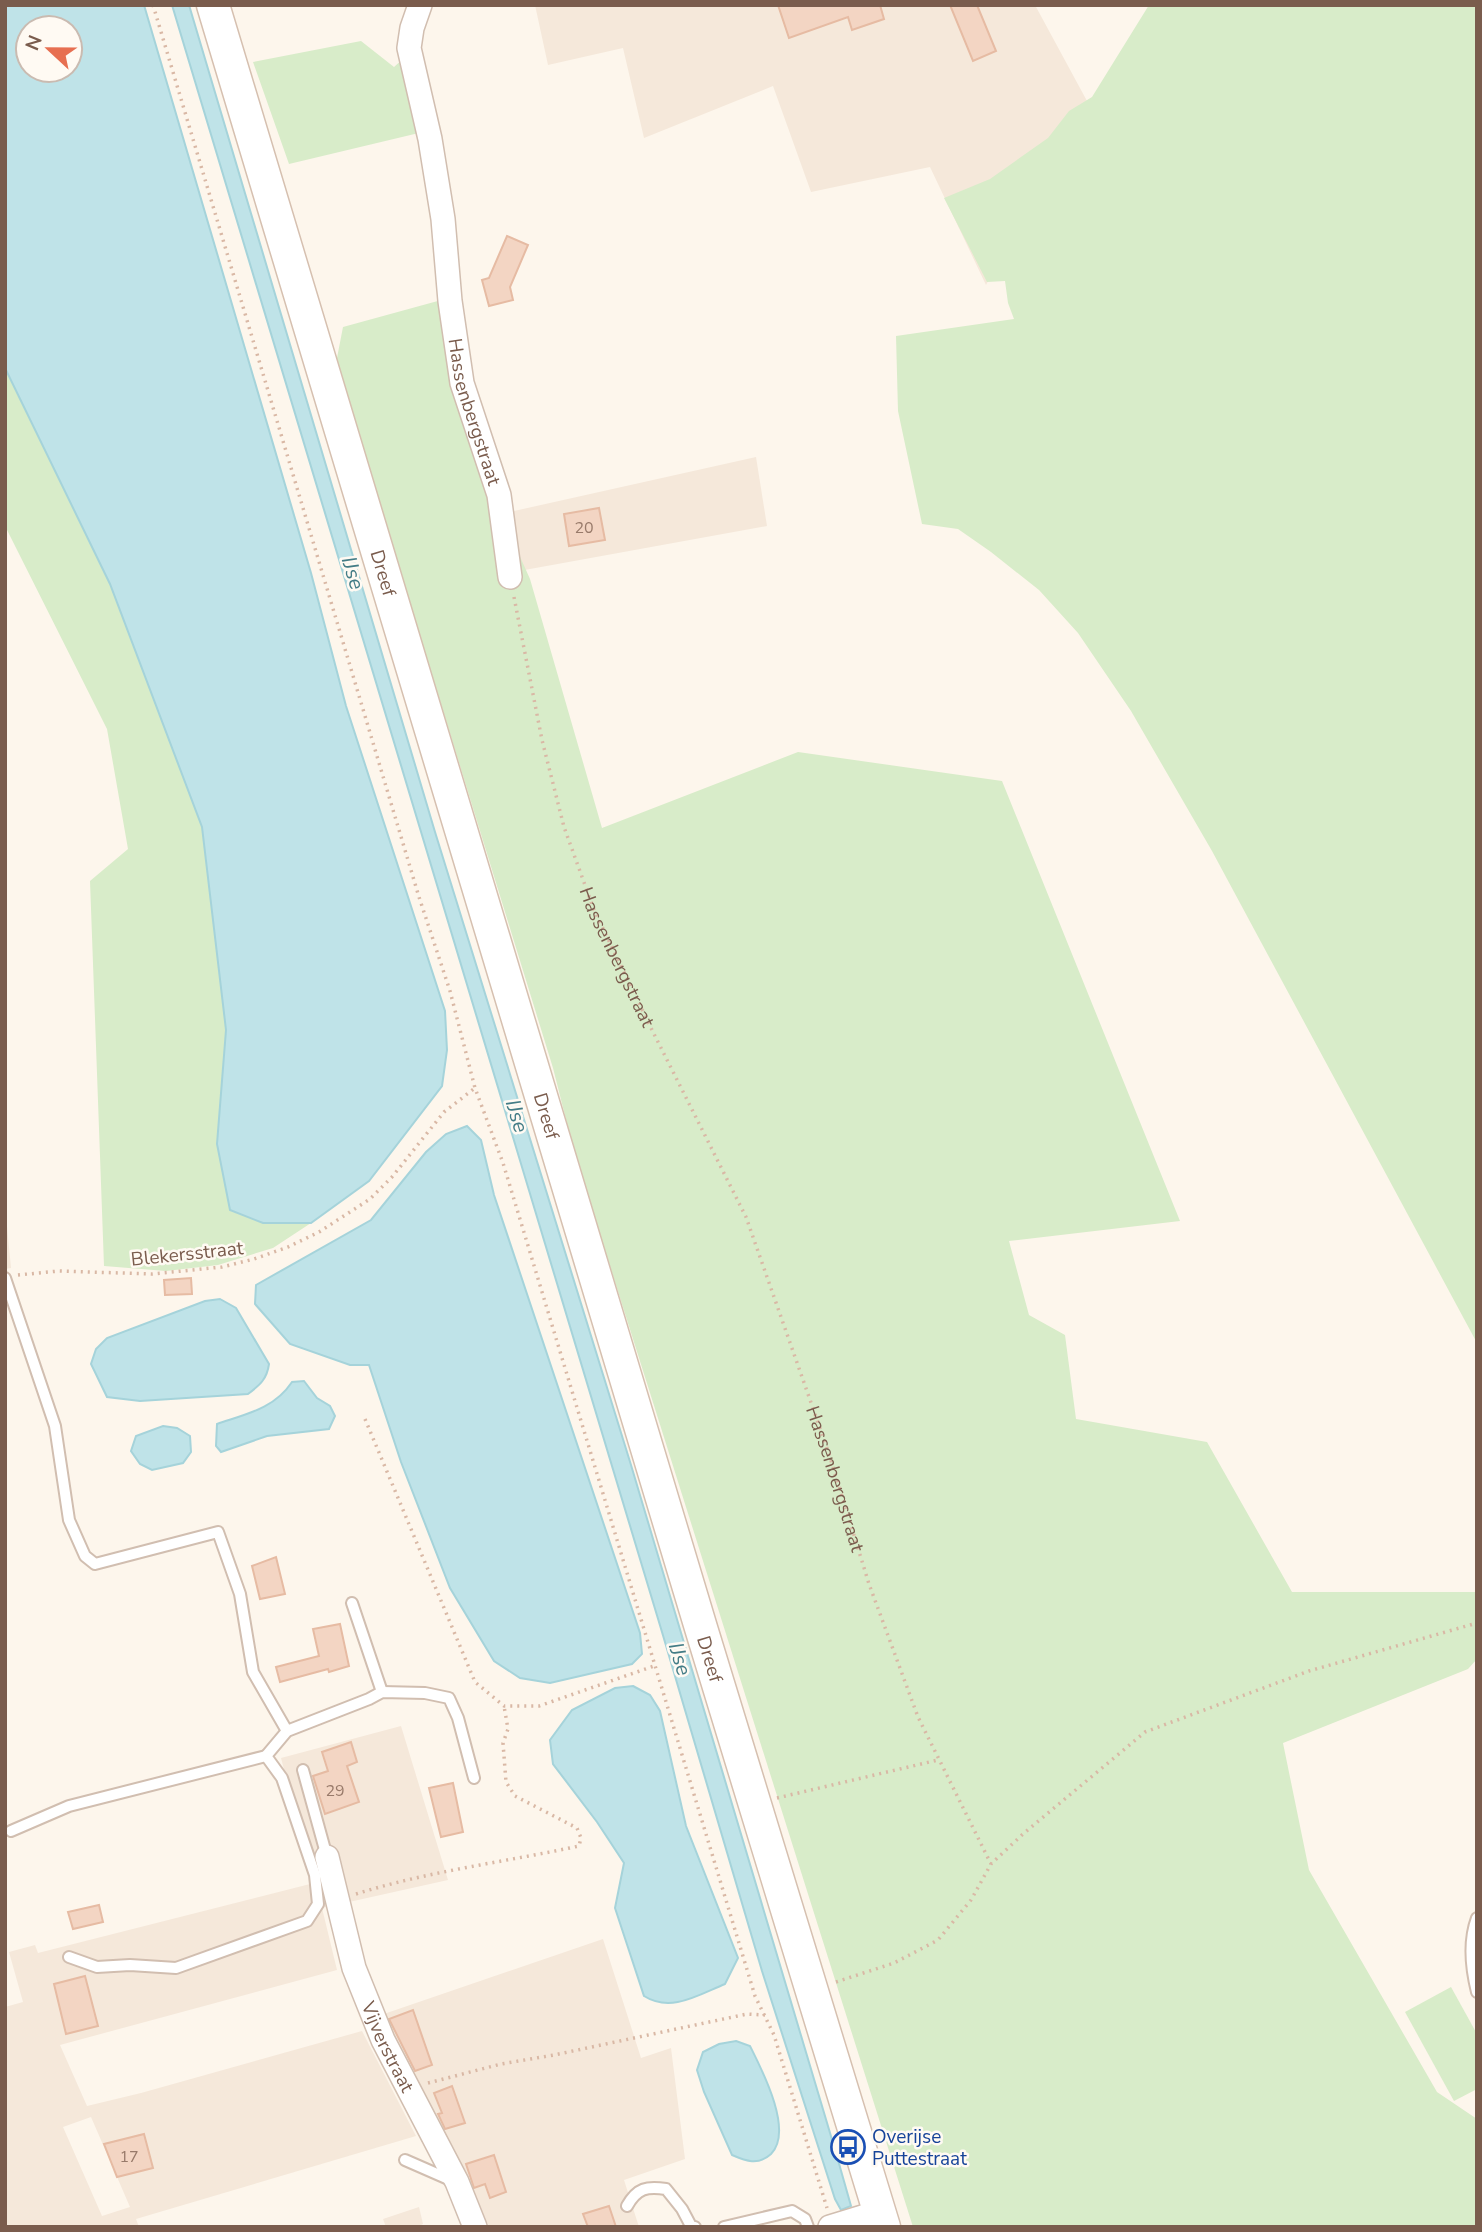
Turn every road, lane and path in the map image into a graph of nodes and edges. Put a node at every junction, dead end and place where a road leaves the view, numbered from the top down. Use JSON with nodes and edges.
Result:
{"nodes":[{"id":1,"x":153,"y":5,"type":"edge"},
{"id":2,"x":213,"y":5,"type":"edge"},
{"id":3,"x":420,"y":5,"type":"edge"},
{"id":4,"x":510,"y":577,"type":"joint"},
{"id":5,"x":475,"y":1088,"type":"junction"},
{"id":6,"x":5,"y":1277,"type":"edge"},
{"id":7,"x":365,"y":1419,"type":"dead end"},
{"id":8,"x":352,"y":1603,"type":"dead end"},
{"id":9,"x":1477,"y":1623,"type":"edge"},
{"id":10,"x":654,"y":1667,"type":"junction"},
{"id":11,"x":382,"y":1692,"type":"junction"},
{"id":12,"x":504,"y":1706,"type":"junction"},
{"id":13,"x":287,"y":1731,"type":"junction"},
{"id":14,"x":265,"y":1756,"type":"junction"},
{"id":15,"x":938,"y":1760,"type":"junction"},
{"id":16,"x":303,"y":1770,"type":"dead end"},
{"id":17,"x":474,"y":1778,"type":"dead end"},
{"id":18,"x":755,"y":1805,"type":"junction"},
{"id":19,"x":11,"y":1831,"type":"dead end"},
{"id":20,"x":327,"y":1857,"type":"joint"},
{"id":21,"x":991,"y":1864,"type":"junction"},
{"id":22,"x":338,"y":1900,"type":"junction"},
{"id":23,"x":1477,"y":1918,"type":"edge"},
{"id":24,"x":69,"y":1957,"type":"dead end"},
{"id":25,"x":811,"y":1990,"type":"junction"},
{"id":26,"x":1477,"y":1992,"type":"edge"},
{"id":27,"x":765,"y":2014,"type":"junction"},
{"id":28,"x":408,"y":2088,"type":"junction"},
{"id":29,"x":404,"y":2160,"type":"dead end"},
{"id":30,"x":457,"y":2182,"type":"junction"},
{"id":31,"x":627,"y":2206,"type":"dead end"},
{"id":32,"x":851,"y":2223,"type":"edge"},
{"id":33,"x":475,"y":2227,"type":"edge"},
{"id":34,"x":695,"y":2227,"type":"edge"},
{"id":35,"x":724,"y":2227,"type":"edge"},
{"id":36,"x":808,"y":2227,"type":"edge"}],
"edges":[{"from":1,"to":5,"type":"path"},
{"from":2,"to":18,"type":"main road","name":"Dreef"},
{"from":3,"to":4,"type":"street","name":"Hassenbergstraat"},
{"from":4,"to":15,"type":"path","name":"Hassenbergstraat"},
{"from":5,"to":6,"type":"path","name":"Blekersstraat"},
{"from":5,"to":10,"type":"path"},
{"from":6,"to":13,"type":"lane"},
{"from":7,"to":12,"type":"path"},
{"from":8,"to":11,"type":"lane"},
{"from":9,"to":21,"type":"path"},
{"from":10,"to":12,"type":"path"},
{"from":10,"to":27,"type":"path"},
{"from":11,"to":13,"type":"lane"},
{"from":11,"to":17,"type":"lane"},
{"from":12,"to":22,"type":"path"},
{"from":13,"to":14,"type":"lane"},
{"from":14,"to":19,"type":"lane"},
{"from":14,"to":24,"type":"lane"},
{"from":15,"to":18,"type":"path"},
{"from":15,"to":21,"type":"path","name":"Hassenbergstraat"},
{"from":16,"to":20,"type":"lane"},
{"from":18,"to":25,"type":"main road","name":"Dreef"},
{"from":20,"to":22,"type":"street","name":"Vijverstraat"},
{"from":21,"to":25,"type":"path"},
{"from":22,"to":28,"type":"street","name":"Vijverstraat"},
{"from":23,"to":26,"type":"lane"},
{"from":25,"to":32,"type":"main road","name":"Dreef"},
{"from":27,"to":28,"type":"path"},
{"from":27,"to":32,"type":"path"},
{"from":28,"to":30,"type":"street","name":"Vijverstraat"},
{"from":29,"to":30,"type":"lane"},
{"from":30,"to":33,"type":"street","name":"Vijverstraat"},
{"from":31,"to":34,"type":"lane"},
{"from":35,"to":36,"type":"lane"}]}
